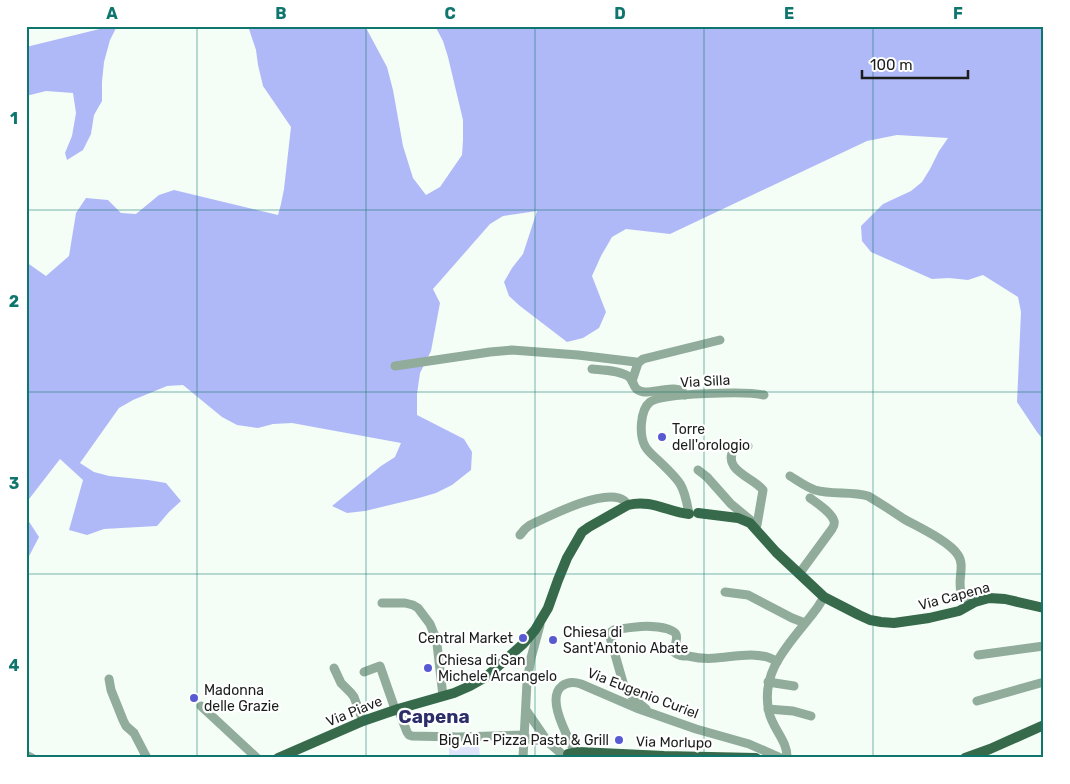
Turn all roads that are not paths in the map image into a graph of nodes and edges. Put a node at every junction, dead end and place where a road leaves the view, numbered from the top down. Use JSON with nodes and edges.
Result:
{"nodes":[{"id":1,"x":720,"y":340,"type":"dead end"},
{"id":2,"x":638,"y":363,"type":"junction"},
{"id":3,"x":395,"y":366,"type":"dead end"},
{"id":4,"x":592,"y":370,"type":"dead end"},
{"id":5,"x":632,"y":381,"type":"junction"},
{"id":6,"x":685,"y":395,"type":"junction"},
{"id":7,"x":764,"y":395,"type":"dead end"},
{"id":8,"x":748,"y":446,"type":"dead end"},
{"id":9,"x":698,"y":470,"type":"dead end"},
{"id":10,"x":790,"y":476,"type":"dead end"},
{"id":11,"x":810,"y":498,"type":"dead end"},
{"id":12,"x":628,"y":505,"type":"junction"},
{"id":13,"x":690,"y":514,"type":"junction"},
{"id":14,"x":756,"y":527,"type":"junction"},
{"id":15,"x":520,"y":535,"type":"dead end"},
{"id":16,"x":799,"y":574,"type":"junction"},
{"id":17,"x":725,"y":592,"type":"dead end"},
{"id":18,"x":824,"y":598,"type":"junction"},
{"id":19,"x":382,"y":603,"type":"dead end"},
{"id":20,"x":972,"y":604,"type":"junction"},
{"id":21,"x":1044,"y":608,"type":"edge"},
{"id":22,"x":542,"y":619,"type":"junction"},
{"id":23,"x":805,"y":623,"type":"junction"},
{"id":24,"x":1044,"y":646,"type":"edge"},
{"id":25,"x":516,"y":651,"type":"junction"},
{"id":26,"x":978,"y":655,"type":"dead end"},
{"id":27,"x":530,"y":660,"type":"junction"},
{"id":28,"x":777,"y":662,"type":"junction"},
{"id":29,"x":334,"y":668,"type":"dead end"},
{"id":30,"x":364,"y":672,"type":"dead end"},
{"id":31,"x":109,"y":678,"type":"dead end"},
{"id":32,"x":768,"y":682,"type":"junction"},
{"id":33,"x":1044,"y":682,"type":"edge"},
{"id":34,"x":794,"y":686,"type":"dead end"},
{"id":35,"x":443,"y":696,"type":"junction"},
{"id":36,"x":977,"y":701,"type":"dead end"},
{"id":37,"x":200,"y":706,"type":"dead end"},
{"id":38,"x":397,"y":709,"type":"junction"},
{"id":39,"x":768,"y":709,"type":"junction"},
{"id":40,"x":526,"y":710,"type":"junction"},
{"id":41,"x":650,"y":712,"type":"junction"},
{"id":42,"x":811,"y":716,"type":"dead end"},
{"id":43,"x":363,"y":720,"type":"junction"},
{"id":44,"x":536,"y":723,"type":"junction"},
{"id":45,"x":1044,"y":725,"type":"edge"},
{"id":46,"x":524,"y":733,"type":"junction"},
{"id":47,"x":548,"y":742,"type":"junction"},
{"id":48,"x":26,"y":755,"type":"edge"},
{"id":49,"x":568,"y":755,"type":"edge"},
{"id":50,"x":589,"y":756,"type":"edge"},
{"id":51,"x":613,"y":756,"type":"edge"},
{"id":52,"x":641,"y":756,"type":"edge"},
{"id":53,"x":675,"y":757,"type":"edge"},
{"id":54,"x":32,"y":758,"type":"edge"},
{"id":55,"x":147,"y":758,"type":"edge"},
{"id":56,"x":256,"y":758,"type":"edge"},
{"id":57,"x":278,"y":758,"type":"edge"},
{"id":58,"x":523,"y":758,"type":"edge"},
{"id":59,"x":756,"y":758,"type":"edge"},
{"id":60,"x":781,"y":758,"type":"edge"},
{"id":61,"x":787,"y":758,"type":"edge"},
{"id":62,"x":965,"y":758,"type":"edge"}],
"edges":[{"from":1,"to":2,"type":"street"},
{"from":2,"to":3,"type":"street"},
{"from":2,"to":5,"type":"street"},
{"from":4,"to":5,"type":"street"},
{"from":5,"to":6,"type":"street"},
{"from":6,"to":7,"type":"street","name":"Via Silla"},
{"from":6,"to":13,"type":"street","name":"Via Silla"},
{"from":8,"to":14,"type":"street"},
{"from":9,"to":14,"type":"street"},
{"from":10,"to":20,"type":"street"},
{"from":11,"to":16,"type":"street"},
{"from":12,"to":13,"type":"main road"},
{"from":12,"to":15,"type":"street"},
{"from":12,"to":22,"type":"main road","name":"Via Piave"},
{"from":13,"to":14,"type":"main road"},
{"from":14,"to":16,"type":"main road","name":"Via Capena"},
{"from":16,"to":18,"type":"main road","name":"Via Capena"},
{"from":17,"to":23,"type":"street"},
{"from":18,"to":20,"type":"main road","name":"Via Capena"},
{"from":18,"to":23,"type":"street"},
{"from":19,"to":35,"type":"street"},
{"from":20,"to":21,"type":"main road","name":"Via Capena"},
{"from":22,"to":25,"type":"main road","name":"Via Piave"},
{"from":22,"to":27,"type":"street"},
{"from":23,"to":28,"type":"street"},
{"from":24,"to":26,"type":"street"},
{"from":25,"to":27,"type":"street"},
{"from":25,"to":35,"type":"main road","name":"Via Piave"},
{"from":27,"to":40,"type":"street"},
{"from":28,"to":32,"type":"street"},
{"from":28,"to":41,"type":"street"},
{"from":29,"to":43,"type":"street"},
{"from":30,"to":38,"type":"street"},
{"from":31,"to":55,"type":"street"},
{"from":32,"to":34,"type":"street"},
{"from":32,"to":39,"type":"street"},
{"from":33,"to":36,"type":"street"},
{"from":35,"to":38,"type":"main road","name":"Via Piave"},
{"from":37,"to":56,"type":"street"},
{"from":38,"to":43,"type":"main road","name":"Via Piave"},
{"from":38,"to":46,"type":"street"},
{"from":39,"to":42,"type":"street"},
{"from":39,"to":61,"type":"street"},
{"from":40,"to":44,"type":"street"},
{"from":40,"to":46,"type":"street"},
{"from":41,"to":49,"type":"street","name":"Via Eugenio Curiel"},
{"from":41,"to":60,"type":"street","name":"Via Eugenio Curiel"},
{"from":43,"to":57,"type":"main road","name":"Via Piave"},
{"from":44,"to":46,"type":"street"},
{"from":44,"to":47,"type":"street"},
{"from":45,"to":62,"type":"main road"},
{"from":46,"to":47,"type":"street"},
{"from":46,"to":58,"type":"street"},
{"from":47,"to":49,"type":"street"},
{"from":48,"to":54,"type":"street"},
{"from":49,"to":50,"type":"main road","name":"Via Morlupo"},
{"from":50,"to":51,"type":"main road","name":"Via Morlupo"},
{"from":51,"to":52,"type":"main road","name":"Via Morlupo"},
{"from":52,"to":53,"type":"main road","name":"Via Morlupo"},
{"from":53,"to":59,"type":"main road","name":"Via Morlupo"}]}
